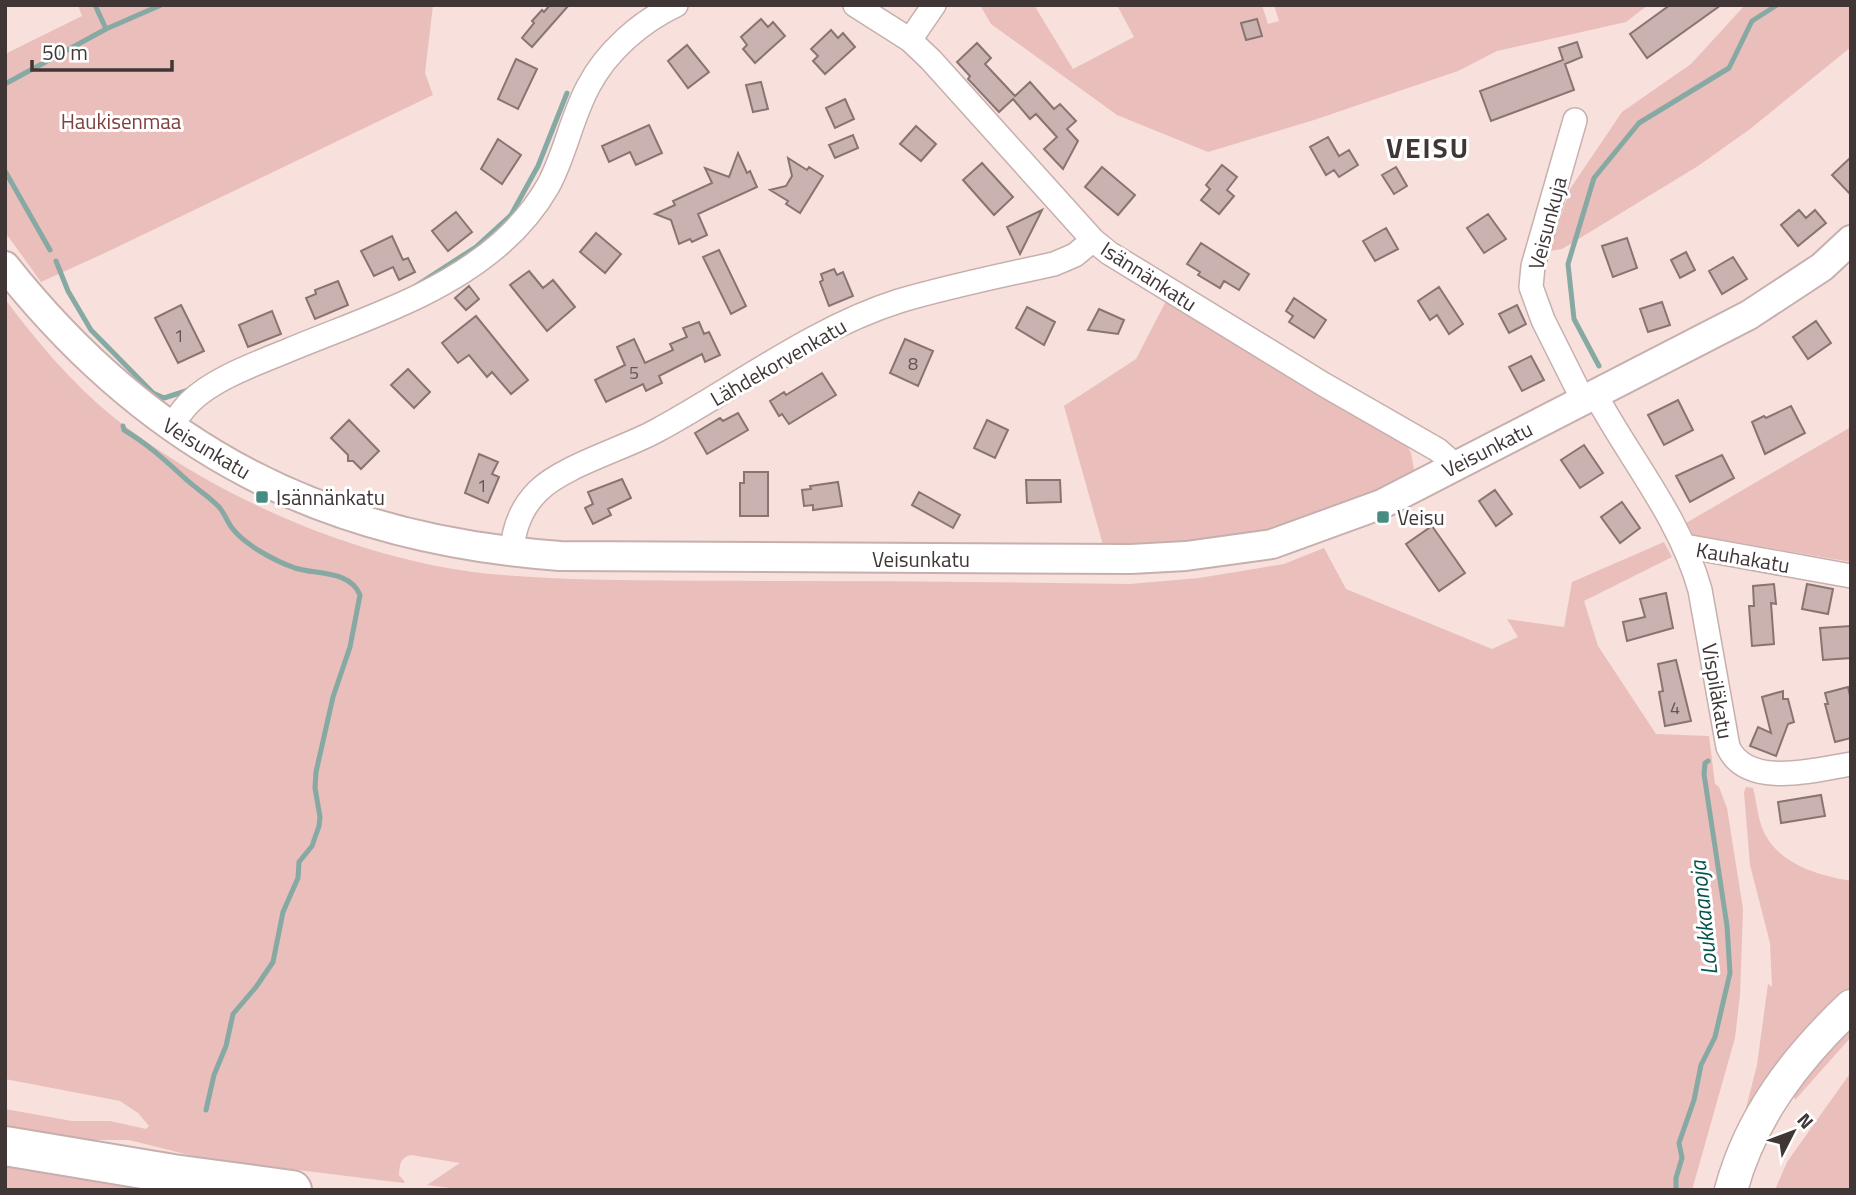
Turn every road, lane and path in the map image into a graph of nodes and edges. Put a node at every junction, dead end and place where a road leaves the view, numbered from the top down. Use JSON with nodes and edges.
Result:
{"nodes":[{"id":1,"x":676,"y":5,"type":"edge"},
{"id":2,"x":855,"y":5,"type":"edge"},
{"id":3,"x":934,"y":5,"type":"edge"},
{"id":4,"x":909,"y":40,"type":"junction"},
{"id":5,"x":1574,"y":120,"type":"dead end"},
{"id":6,"x":1093,"y":240,"type":"junction"},
{"id":7,"x":1851,"y":240,"type":"edge"},
{"id":8,"x":5,"y":266,"type":"edge"},
{"id":9,"x":1589,"y":397,"type":"junction"},
{"id":10,"x":170,"y":427,"type":"junction"},
{"id":11,"x":1455,"y":465,"type":"junction"},
{"id":12,"x":1685,"y":546,"type":"junction"},
{"id":13,"x":512,"y":553,"type":"junction"},
{"id":14,"x":1851,"y":576,"type":"edge"},
{"id":15,"x":1851,"y":764,"type":"edge"},
{"id":16,"x":1851,"y":1006,"type":"edge"},
{"id":17,"x":5,"y":1146,"type":"edge"},
{"id":18,"x":292,"y":1190,"type":"edge"},
{"id":19,"x":1731,"y":1190,"type":"edge"}],
"edges":[{"from":1,"to":10,"type":"street"},
{"from":2,"to":4,"type":"street","name":"Isännänkatu"},
{"from":3,"to":4,"type":"street"},
{"from":4,"to":6,"type":"street","name":"Isännänkatu"},
{"from":5,"to":9,"type":"street","name":"Veisunkuja"},
{"from":6,"to":11,"type":"street","name":"Isännänkatu"},
{"from":6,"to":13,"type":"street","name":"Lähdekorvenkatu"},
{"from":7,"to":9,"type":"street","name":"Veisunkatu"},
{"from":8,"to":10,"type":"street","name":"Veisunkatu"},
{"from":9,"to":11,"type":"street","name":"Veisunkatu"},
{"from":9,"to":12,"type":"street","name":"Kauhakatu"},
{"from":10,"to":13,"type":"street","name":"Veisunkatu"},
{"from":11,"to":13,"type":"street","name":"Veisunkatu"},
{"from":12,"to":14,"type":"street","name":"Kauhakatu"},
{"from":12,"to":15,"type":"street","name":"Vispiläkatu"},
{"from":16,"to":19,"type":"main road"},
{"from":17,"to":18,"type":"highway"}]}
